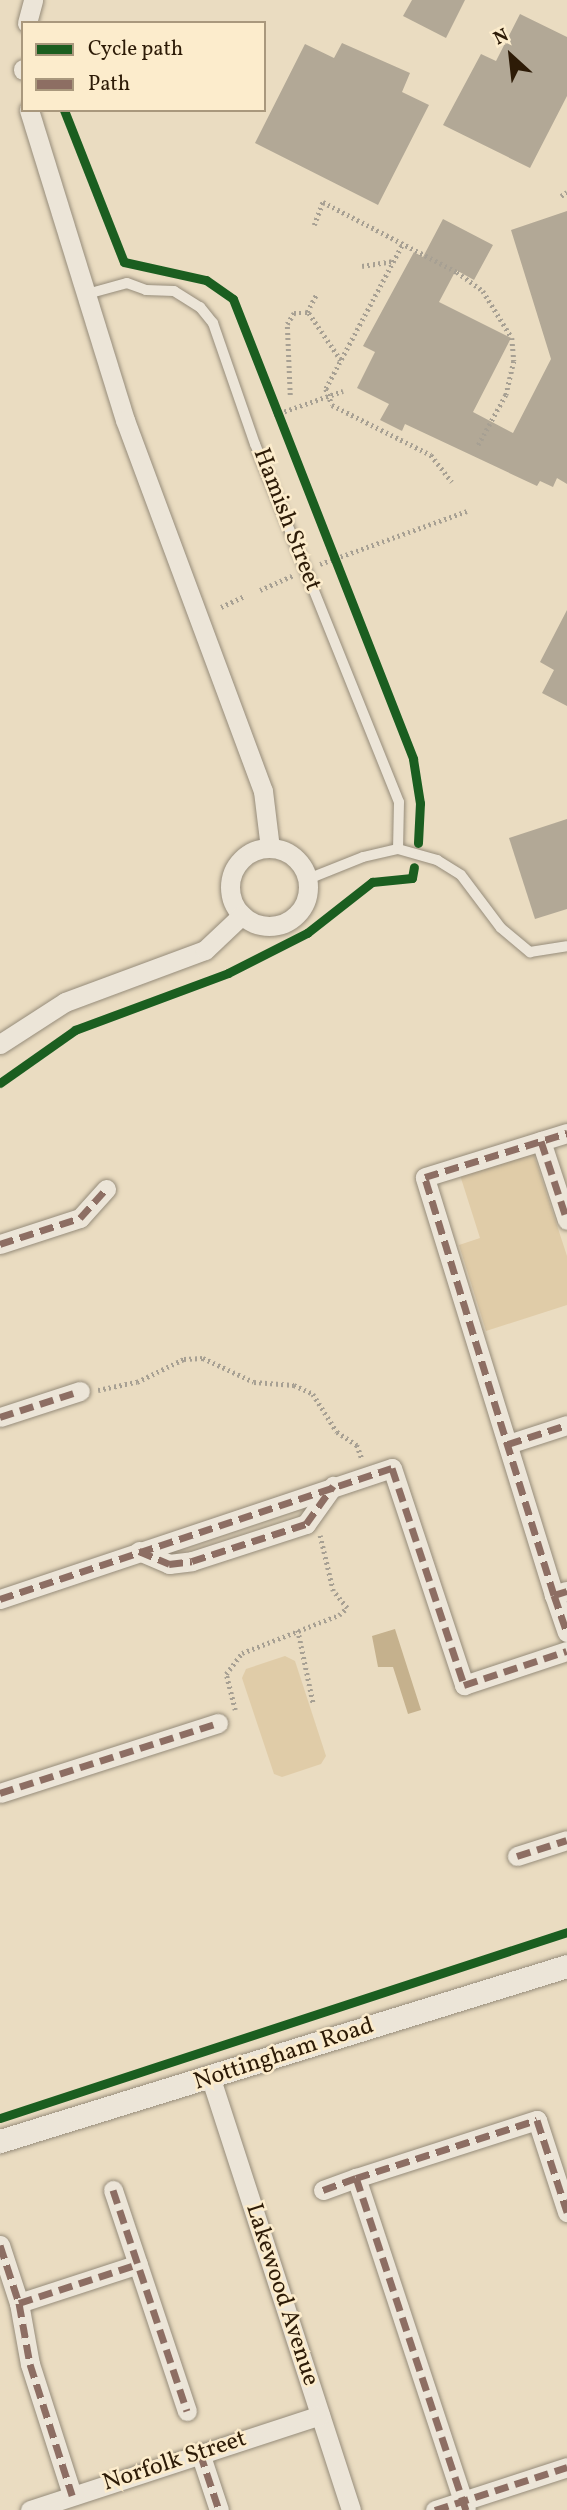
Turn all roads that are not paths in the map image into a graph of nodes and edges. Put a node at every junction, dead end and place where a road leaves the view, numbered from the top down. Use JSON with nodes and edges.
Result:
{"nodes":[{"id":1,"x":33,"y":0,"type":"edge"},
{"id":2,"x":28,"y":21,"type":"edge"},
{"id":3,"x":30,"y":112,"type":"edge"},
{"id":4,"x":87,"y":294,"type":"junction"},
{"id":5,"x":270,"y":848,"type":"junction"},
{"id":6,"x":398,"y":849,"type":"junction"},
{"id":7,"x":308,"y":879,"type":"junction"},
{"id":8,"x":242,"y":915,"type":"junction"},
{"id":9,"x":567,"y":946,"type":"edge"},
{"id":10,"x":0,"y":1044,"type":"edge"},
{"id":11,"x":567,"y":1133,"type":"edge"},
{"id":12,"x":541,"y":1141,"type":"junction"},
{"id":13,"x":106,"y":1189,"type":"dead end"},
{"id":14,"x":567,"y":1220,"type":"edge"},
{"id":15,"x":0,"y":1244,"type":"edge"},
{"id":16,"x":80,"y":1391,"type":"road end"},
{"id":17,"x":0,"y":1417,"type":"edge"},
{"id":18,"x":567,"y":1425,"type":"edge"},
{"id":19,"x":508,"y":1444,"type":"junction"},
{"id":20,"x":333,"y":1486,"type":"junction"},
{"id":21,"x":139,"y":1551,"type":"junction"},
{"id":22,"x":561,"y":1593,"type":"edge"},
{"id":23,"x":0,"y":1599,"type":"edge"},
{"id":24,"x":567,"y":1632,"type":"edge"},
{"id":25,"x":567,"y":1651,"type":"edge"},
{"id":26,"x":218,"y":1723,"type":"road end"},
{"id":27,"x":0,"y":1793,"type":"edge"},
{"id":28,"x":567,"y":1840,"type":"edge"},
{"id":29,"x":517,"y":1856,"type":"dead end"},
{"id":30,"x":567,"y":1966,"type":"edge"},
{"id":31,"x":211,"y":2079,"type":"junction"},
{"id":32,"x":0,"y":2141,"type":"edge"},
{"id":33,"x":356,"y":2178,"type":"junction"},
{"id":34,"x":113,"y":2190,"type":"dead end"},
{"id":35,"x":323,"y":2190,"type":"dead end"},
{"id":36,"x":567,"y":2211,"type":"edge"},
{"id":37,"x":0,"y":2245,"type":"edge"},
{"id":38,"x":138,"y":2264,"type":"junction"},
{"id":39,"x":19,"y":2303,"type":"junction"},
{"id":40,"x":187,"y":2411,"type":"dead end"},
{"id":41,"x":320,"y":2415,"type":"junction"},
{"id":42,"x":200,"y":2453,"type":"junction"},
{"id":43,"x":567,"y":2467,"type":"edge"},
{"id":44,"x":72,"y":2495,"type":"junction"},
{"id":45,"x":465,"y":2505,"type":"edge"},
{"id":46,"x":30,"y":2510,"type":"edge"},
{"id":47,"x":219,"y":2510,"type":"edge"},
{"id":48,"x":351,"y":2510,"type":"edge"},
{"id":49,"x":435,"y":2510,"type":"edge"}],
"edges":[{"from":1,"to":2,"type":"street"},
{"from":3,"to":4,"type":"street"},
{"from":4,"to":5,"type":"street"},
{"from":4,"to":6,"type":"lane","name":"Hamish Street"},
{"from":5,"to":7,"type":"street"},
{"from":5,"to":8,"type":"street"},
{"from":6,"to":7,"type":"lane"},
{"from":6,"to":9,"type":"lane"},
{"from":7,"to":8,"type":"street"},
{"from":8,"to":10,"type":"street"},
{"from":11,"to":12,"type":"street"},
{"from":12,"to":14,"type":"street"},
{"from":12,"to":19,"type":"street"},
{"from":13,"to":15,"type":"street"},
{"from":16,"to":17,"type":"street"},
{"from":18,"to":19,"type":"street"},
{"from":19,"to":22,"type":"street"},
{"from":20,"to":21,"type":"street"},
{"from":20,"to":21,"type":"street"},
{"from":20,"to":25,"type":"street"},
{"from":21,"to":23,"type":"street"},
{"from":22,"to":24,"type":"street"},
{"from":26,"to":27,"type":"street"},
{"from":28,"to":29,"type":"street"},
{"from":30,"to":31,"type":"street","name":"Nottingham Road"},
{"from":31,"to":32,"type":"street","name":"Nottingham Road"},
{"from":31,"to":41,"type":"street","name":"Lakewood Avenue"},
{"from":33,"to":35,"type":"street"},
{"from":33,"to":36,"type":"street"},
{"from":33,"to":45,"type":"street"},
{"from":34,"to":38,"type":"street"},
{"from":37,"to":39,"type":"street"},
{"from":38,"to":39,"type":"street"},
{"from":38,"to":40,"type":"street"},
{"from":39,"to":44,"type":"street"},
{"from":41,"to":42,"type":"street","name":"Norfolk Street"},
{"from":41,"to":48,"type":"street","name":"Lakewood Avenue"},
{"from":42,"to":44,"type":"street","name":"Norfolk Street"},
{"from":42,"to":47,"type":"street"},
{"from":43,"to":45,"type":"street"},
{"from":44,"to":46,"type":"street","name":"Norfolk Street"},
{"from":45,"to":49,"type":"street"}]}
